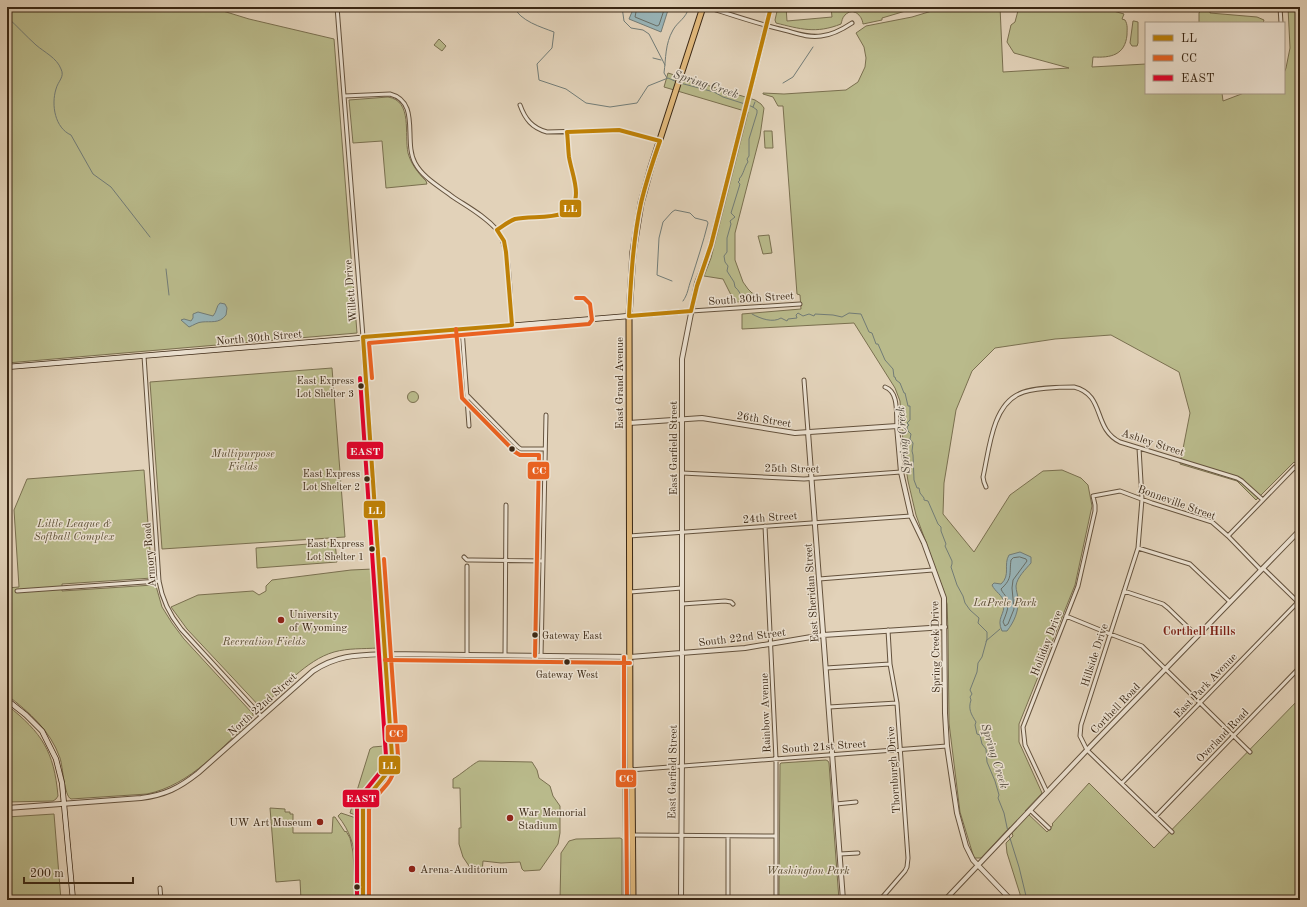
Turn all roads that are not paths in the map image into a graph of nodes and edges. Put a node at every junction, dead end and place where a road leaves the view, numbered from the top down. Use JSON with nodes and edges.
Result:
{"nodes":[{"id":1,"x":337,"y":7,"type":"edge"},
{"id":2,"x":703,"y":7,"type":"edge"},
{"id":3,"x":707,"y":7,"type":"edge"},
{"id":4,"x":771,"y":7,"type":"edge"},
{"id":5,"x":1280,"y":7,"type":"edge"},
{"id":6,"x":1281,"y":22,"type":"edge"},
{"id":7,"x":852,"y":23,"type":"dead end"},
{"id":8,"x":766,"y":26,"type":"junction"},
{"id":9,"x":344,"y":96,"type":"junction"},
{"id":10,"x":520,"y":104,"type":"dead end"},
{"id":11,"x":567,"y":132,"type":"junction"},
{"id":12,"x":660,"y":142,"type":"junction"},
{"id":13,"x":497,"y":230,"type":"junction"},
{"id":14,"x":800,"y":304,"type":"dead end"},
{"id":15,"x":691,"y":312,"type":"junction"},
{"id":16,"x":629,"y":316,"type":"junction"},
{"id":17,"x":512,"y":325,"type":"junction"},
{"id":18,"x":462,"y":329,"type":"junction"},
{"id":19,"x":363,"y":337,"type":"junction"},
{"id":20,"x":144,"y":356,"type":"junction"},
{"id":21,"x":7,"y":367,"type":"edge"},
{"id":22,"x":804,"y":380,"type":"dead end"},
{"id":23,"x":885,"y":388,"type":"dead end"},
{"id":24,"x":467,"y":395,"type":"junction"},
{"id":25,"x":546,"y":415,"type":"dead end"},
{"id":26,"x":682,"y":419,"type":"junction"},
{"id":27,"x":629,"y":423,"type":"junction"},
{"id":28,"x":469,"y":426,"type":"dead end"},
{"id":29,"x":897,"y":426,"type":"junction"},
{"id":30,"x":808,"y":432,"type":"junction"},
{"id":31,"x":1139,"y":448,"type":"junction"},
{"id":32,"x":545,"y":449,"type":"junction"},
{"id":33,"x":682,"y":472,"type":"junction"},
{"id":34,"x":901,"y":472,"type":"junction"},
{"id":35,"x":1300,"y":472,"type":"edge"},
{"id":36,"x":812,"y":478,"type":"junction"},
{"id":37,"x":986,"y":487,"type":"dead end"},
{"id":38,"x":1093,"y":496,"type":"joint"},
{"id":39,"x":1142,"y":500,"type":"junction"},
{"id":40,"x":1263,"y":500,"type":"junction"},
{"id":41,"x":506,"y":505,"type":"dead end"},
{"id":42,"x":911,"y":516,"type":"junction"},
{"id":43,"x":815,"y":522,"type":"junction"},
{"id":44,"x":765,"y":526,"type":"junction"},
{"id":45,"x":1300,"y":530,"type":"edge"},
{"id":46,"x":682,"y":532,"type":"junction"},
{"id":47,"x":629,"y":536,"type":"junction"},
{"id":48,"x":1228,"y":536,"type":"junction"},
{"id":49,"x":1138,"y":548,"type":"junction"},
{"id":50,"x":464,"y":557,"type":"dead end"},
{"id":51,"x":543,"y":560,"type":"junction"},
{"id":52,"x":505,"y":561,"type":"junction"},
{"id":53,"x":467,"y":566,"type":"dead end"},
{"id":54,"x":1262,"y":569,"type":"junction"},
{"id":55,"x":933,"y":570,"type":"junction"},
{"id":56,"x":819,"y":579,"type":"junction"},
{"id":57,"x":159,"y":581,"type":"junction"},
{"id":58,"x":682,"y":588,"type":"junction"},
{"id":59,"x":18,"y":591,"type":"dead end"},
{"id":60,"x":1124,"y":591,"type":"junction"},
{"id":61,"x":630,"y":592,"type":"junction"},
{"id":62,"x":1230,"y":602,"type":"junction"},
{"id":63,"x":1299,"y":602,"type":"edge"},
{"id":64,"x":682,"y":604,"type":"junction"},
{"id":65,"x":733,"y":604,"type":"dead end"},
{"id":66,"x":1066,"y":616,"type":"junction"},
{"id":67,"x":945,"y":627,"type":"junction"},
{"id":68,"x":888,"y":630,"type":"junction"},
{"id":69,"x":1110,"y":634,"type":"junction"},
{"id":70,"x":823,"y":635,"type":"junction"},
{"id":71,"x":1197,"y":636,"type":"junction"},
{"id":72,"x":772,"y":644,"type":"junction"},
{"id":73,"x":682,"y":653,"type":"junction"},
{"id":74,"x":385,"y":654,"type":"junction"},
{"id":75,"x":467,"y":655,"type":"junction"},
{"id":76,"x":505,"y":655,"type":"junction"},
{"id":77,"x":541,"y":656,"type":"junction"},
{"id":78,"x":630,"y":657,"type":"junction"},
{"id":79,"x":890,"y":664,"type":"junction"},
{"id":80,"x":1300,"y":667,"type":"edge"},
{"id":81,"x":826,"y":668,"type":"junction"},
{"id":82,"x":1165,"y":669,"type":"junction"},
{"id":83,"x":7,"y":700,"type":"edge"},
{"id":84,"x":897,"y":703,"type":"junction"},
{"id":85,"x":1200,"y":703,"type":"junction"},
{"id":86,"x":829,"y":708,"type":"junction"},
{"id":87,"x":261,"y":716,"type":"junction"},
{"id":88,"x":1234,"y":735,"type":"junction"},
{"id":89,"x":946,"y":746,"type":"junction"},
{"id":90,"x":900,"y":750,"type":"junction"},
{"id":91,"x":1087,"y":750,"type":"junction"},
{"id":92,"x":1250,"y":752,"type":"dead end"},
{"id":93,"x":832,"y":755,"type":"junction"},
{"id":94,"x":776,"y":759,"type":"junction"},
{"id":95,"x":682,"y":766,"type":"junction"},
{"id":96,"x":630,"y":770,"type":"junction"},
{"id":97,"x":1122,"y":783,"type":"junction"},
{"id":98,"x":1047,"y":792,"type":"junction"},
{"id":99,"x":856,"y":802,"type":"dead end"},
{"id":100,"x":64,"y":804,"type":"junction"},
{"id":101,"x":836,"y":804,"type":"junction"},
{"id":102,"x":7,"y":808,"type":"edge"},
{"id":103,"x":1030,"y":810,"type":"junction"},
{"id":104,"x":1156,"y":816,"type":"junction"},
{"id":105,"x":1049,"y":828,"type":"dead end"},
{"id":106,"x":1172,"y":832,"type":"dead end"},
{"id":107,"x":633,"y":836,"type":"junction"},
{"id":108,"x":680,"y":836,"type":"junction"},
{"id":109,"x":728,"y":836,"type":"junction"},
{"id":110,"x":776,"y":836,"type":"junction"},
{"id":111,"x":858,"y":852,"type":"dead end"},
{"id":112,"x":840,"y":854,"type":"junction"},
{"id":113,"x":978,"y":865,"type":"junction"},
{"id":114,"x":160,"y":888,"type":"dead end"},
{"id":115,"x":73,"y":900,"type":"edge"},
{"id":116,"x":161,"y":900,"type":"edge"},
{"id":117,"x":363,"y":900,"type":"edge"},
{"id":118,"x":627,"y":900,"type":"edge"},
{"id":119,"x":633,"y":900,"type":"edge"},
{"id":120,"x":681,"y":900,"type":"edge"},
{"id":121,"x":728,"y":900,"type":"edge"},
{"id":122,"x":776,"y":900,"type":"edge"},
{"id":123,"x":843,"y":900,"type":"edge"},
{"id":124,"x":880,"y":900,"type":"edge"},
{"id":125,"x":945,"y":900,"type":"edge"},
{"id":126,"x":1011,"y":900,"type":"edge"}],
"edges":[{"from":1,"to":9,"type":"street","name":"Willett Drive"},
{"from":2,"to":12,"type":"main road","name":"East Grand Avenue"},
{"from":3,"to":8,"type":"street"},
{"from":4,"to":8,"type":"street","name":"East Garfield Street"},
{"from":5,"to":6,"type":"street"},
{"from":7,"to":8,"type":"street"},
{"from":8,"to":15,"type":"street","name":"East Garfield Street"},
{"from":9,"to":13,"type":"street"},
{"from":9,"to":19,"type":"street","name":"Willett Drive"},
{"from":10,"to":11,"type":"street"},
{"from":11,"to":12,"type":"street"},
{"from":11,"to":13,"type":"street"},
{"from":12,"to":16,"type":"main road","name":"East Grand Avenue"},
{"from":13,"to":17,"type":"street"},
{"from":14,"to":15,"type":"street","name":"South 30th Street"},
{"from":15,"to":16,"type":"street","name":"South 30th Street"},
{"from":15,"to":26,"type":"street","name":"East Garfield Street"},
{"from":16,"to":17,"type":"main road","name":"South 30th Street"},
{"from":16,"to":27,"type":"main road","name":"East Grand Avenue"},
{"from":17,"to":18,"type":"main road","name":"North 30th Street"},
{"from":18,"to":19,"type":"main road","name":"North 30th Street"},
{"from":18,"to":24,"type":"street"},
{"from":19,"to":20,"type":"main road","name":"North 30th Street"},
{"from":19,"to":74,"type":"street","name":"Willett Drive"},
{"from":20,"to":21,"type":"main road","name":"North 30th Street"},
{"from":20,"to":57,"type":"street","name":"Armory Road"},
{"from":22,"to":30,"type":"street","name":"East Sheridan Street"},
{"from":23,"to":29,"type":"street","name":"Spring Creek Drive"},
{"from":24,"to":28,"type":"street"},
{"from":24,"to":32,"type":"street"},
{"from":25,"to":32,"type":"street"},
{"from":26,"to":27,"type":"street","name":"26th Street"},
{"from":26,"to":30,"type":"street","name":"26th Street"},
{"from":26,"to":33,"type":"street","name":"East Garfield Street"},
{"from":27,"to":47,"type":"main road","name":"East Grand Avenue"},
{"from":29,"to":30,"type":"street","name":"26th Street"},
{"from":29,"to":34,"type":"street","name":"Spring Creek Drive"},
{"from":30,"to":36,"type":"street","name":"East Sheridan Street"},
{"from":31,"to":37,"type":"street","name":"Ashley Street"},
{"from":31,"to":39,"type":"street","name":"Hillside Drive"},
{"from":31,"to":40,"type":"street","name":"Ashley Street"},
{"from":32,"to":51,"type":"street"},
{"from":33,"to":36,"type":"street","name":"25th Street"},
{"from":33,"to":46,"type":"street","name":"East Garfield Street"},
{"from":34,"to":36,"type":"street","name":"25th Street"},
{"from":34,"to":42,"type":"street","name":"Spring Creek Drive"},
{"from":35,"to":40,"type":"street"},
{"from":36,"to":43,"type":"street","name":"East Sheridan Street"},
{"from":38,"to":39,"type":"street","name":"Bonneville Street"},
{"from":38,"to":66,"type":"street","name":"Holliday Drive"},
{"from":39,"to":48,"type":"street","name":"Bonneville Street"},
{"from":39,"to":49,"type":"street","name":"Hillside Drive"},
{"from":40,"to":48,"type":"street"},
{"from":41,"to":52,"type":"street"},
{"from":42,"to":43,"type":"street","name":"24th Street"},
{"from":42,"to":55,"type":"street","name":"Spring Creek Drive"},
{"from":43,"to":44,"type":"street","name":"24th Street"},
{"from":43,"to":56,"type":"street","name":"East Sheridan Street"},
{"from":44,"to":46,"type":"street","name":"24th Street"},
{"from":44,"to":72,"type":"street","name":"Rainbow Avenue"},
{"from":45,"to":54,"type":"street","name":"Corthell Road"},
{"from":46,"to":47,"type":"street","name":"24th Street"},
{"from":46,"to":58,"type":"street","name":"East Garfield Street"},
{"from":47,"to":61,"type":"main road","name":"East Grand Avenue"},
{"from":48,"to":54,"type":"street","name":"Bonneville Street"},
{"from":49,"to":60,"type":"street","name":"Hillside Drive"},
{"from":49,"to":62,"type":"street"},
{"from":50,"to":52,"type":"street"},
{"from":51,"to":52,"type":"street"},
{"from":51,"to":77,"type":"street"},
{"from":52,"to":76,"type":"street"},
{"from":53,"to":75,"type":"street"},
{"from":54,"to":62,"type":"street","name":"Corthell Road"},
{"from":54,"to":63,"type":"street","name":"Bonneville Street"},
{"from":55,"to":56,"type":"street"},
{"from":55,"to":67,"type":"street","name":"Spring Creek Drive"},
{"from":56,"to":70,"type":"street","name":"East Sheridan Street"},
{"from":57,"to":59,"type":"street"},
{"from":57,"to":87,"type":"street","name":"Armory Road"},
{"from":58,"to":61,"type":"street"},
{"from":58,"to":64,"type":"street","name":"East Garfield Street"},
{"from":60,"to":69,"type":"street","name":"Hillside Drive"},
{"from":60,"to":71,"type":"street"},
{"from":61,"to":78,"type":"main road","name":"East Grand Avenue"},
{"from":62,"to":71,"type":"street","name":"Corthell Road"},
{"from":63,"to":85,"type":"street","name":"East Park Avenue"},
{"from":64,"to":65,"type":"street"},
{"from":64,"to":73,"type":"street","name":"East Garfield Street"},
{"from":66,"to":69,"type":"street"},
{"from":66,"to":98,"type":"street","name":"Holliday Drive"},
{"from":67,"to":68,"type":"street","name":"South 22nd Street"},
{"from":67,"to":89,"type":"street","name":"Spring Creek Drive"},
{"from":68,"to":70,"type":"street","name":"South 22nd Street"},
{"from":68,"to":79,"type":"street","name":"Thornburgh Drive"},
{"from":69,"to":82,"type":"street"},
{"from":69,"to":91,"type":"street","name":"Hillside Drive"},
{"from":70,"to":72,"type":"street","name":"South 22nd Street"},
{"from":70,"to":81,"type":"street","name":"East Sheridan Street"},
{"from":71,"to":82,"type":"street","name":"Corthell Road"},
{"from":72,"to":73,"type":"street","name":"South 22nd Street"},
{"from":72,"to":94,"type":"street","name":"Rainbow Avenue"},
{"from":73,"to":78,"type":"street","name":"South 22nd Street"},
{"from":73,"to":95,"type":"street","name":"East Garfield Street"},
{"from":74,"to":75,"type":"street","name":"North 22nd Street"},
{"from":74,"to":87,"type":"street","name":"North 22nd Street"},
{"from":74,"to":117,"type":"street","name":"Willett Drive"},
{"from":75,"to":76,"type":"street","name":"North 22nd Street"},
{"from":76,"to":77,"type":"street","name":"North 22nd Street"},
{"from":77,"to":78,"type":"street","name":"South 22nd Street"},
{"from":78,"to":96,"type":"main road","name":"East Grand Avenue"},
{"from":79,"to":81,"type":"street"},
{"from":79,"to":84,"type":"street","name":"Thornburgh Drive"},
{"from":80,"to":88,"type":"street","name":"Overland Road"},
{"from":81,"to":86,"type":"street","name":"East Sheridan Street"},
{"from":82,"to":85,"type":"street"},
{"from":82,"to":91,"type":"street","name":"Corthell Road"},
{"from":83,"to":100,"type":"main road"},
{"from":84,"to":86,"type":"street"},
{"from":84,"to":90,"type":"street","name":"Thornburgh Drive"},
{"from":85,"to":88,"type":"street"},
{"from":85,"to":97,"type":"street","name":"East Park Avenue"},
{"from":86,"to":93,"type":"street","name":"East Sheridan Street"},
{"from":87,"to":100,"type":"street","name":"North 22nd Street"},
{"from":88,"to":92,"type":"street"},
{"from":88,"to":104,"type":"street","name":"Overland Road"},
{"from":89,"to":90,"type":"street","name":"South 21st Street"},
{"from":89,"to":113,"type":"street","name":"Spring Creek Drive"},
{"from":90,"to":93,"type":"street","name":"South 21st Street"},
{"from":90,"to":124,"type":"street","name":"Thornburgh Drive"},
{"from":91,"to":97,"type":"street","name":"Hillside Drive"},
{"from":91,"to":98,"type":"street","name":"Corthell Road"},
{"from":93,"to":94,"type":"street","name":"South 21st Street"},
{"from":93,"to":101,"type":"street","name":"East Sheridan Street"},
{"from":94,"to":95,"type":"street","name":"South 21st Street"},
{"from":94,"to":110,"type":"street","name":"Rainbow Avenue"},
{"from":95,"to":96,"type":"street","name":"South 21st Street"},
{"from":95,"to":108,"type":"street","name":"East Garfield Street"},
{"from":96,"to":107,"type":"main road","name":"East Grand Avenue"},
{"from":96,"to":118,"type":"main road","name":"East Grand Avenue"},
{"from":97,"to":104,"type":"street","name":"Hillside Drive"},
{"from":98,"to":103,"type":"street","name":"Corthell Road"},
{"from":99,"to":101,"type":"street"},
{"from":100,"to":102,"type":"street","name":"North 22nd Street"},
{"from":100,"to":115,"type":"main road"},
{"from":101,"to":112,"type":"street","name":"East Sheridan Street"},
{"from":103,"to":105,"type":"street"},
{"from":103,"to":113,"type":"street","name":"Corthell Road"},
{"from":104,"to":106,"type":"street","name":"Hillside Drive"},
{"from":107,"to":108,"type":"street"},
{"from":107,"to":119,"type":"main road","name":"East Grand Avenue"},
{"from":108,"to":109,"type":"street"},
{"from":108,"to":120,"type":"street","name":"East Garfield Street"},
{"from":109,"to":110,"type":"street"},
{"from":109,"to":121,"type":"street"},
{"from":110,"to":122,"type":"street","name":"Rainbow Avenue"},
{"from":111,"to":112,"type":"street"},
{"from":112,"to":123,"type":"street","name":"East Sheridan Street"},
{"from":113,"to":125,"type":"street","name":"Corthell Road"},
{"from":113,"to":126,"type":"street","name":"Spring Creek Drive"},
{"from":114,"to":116,"type":"street"}]}
